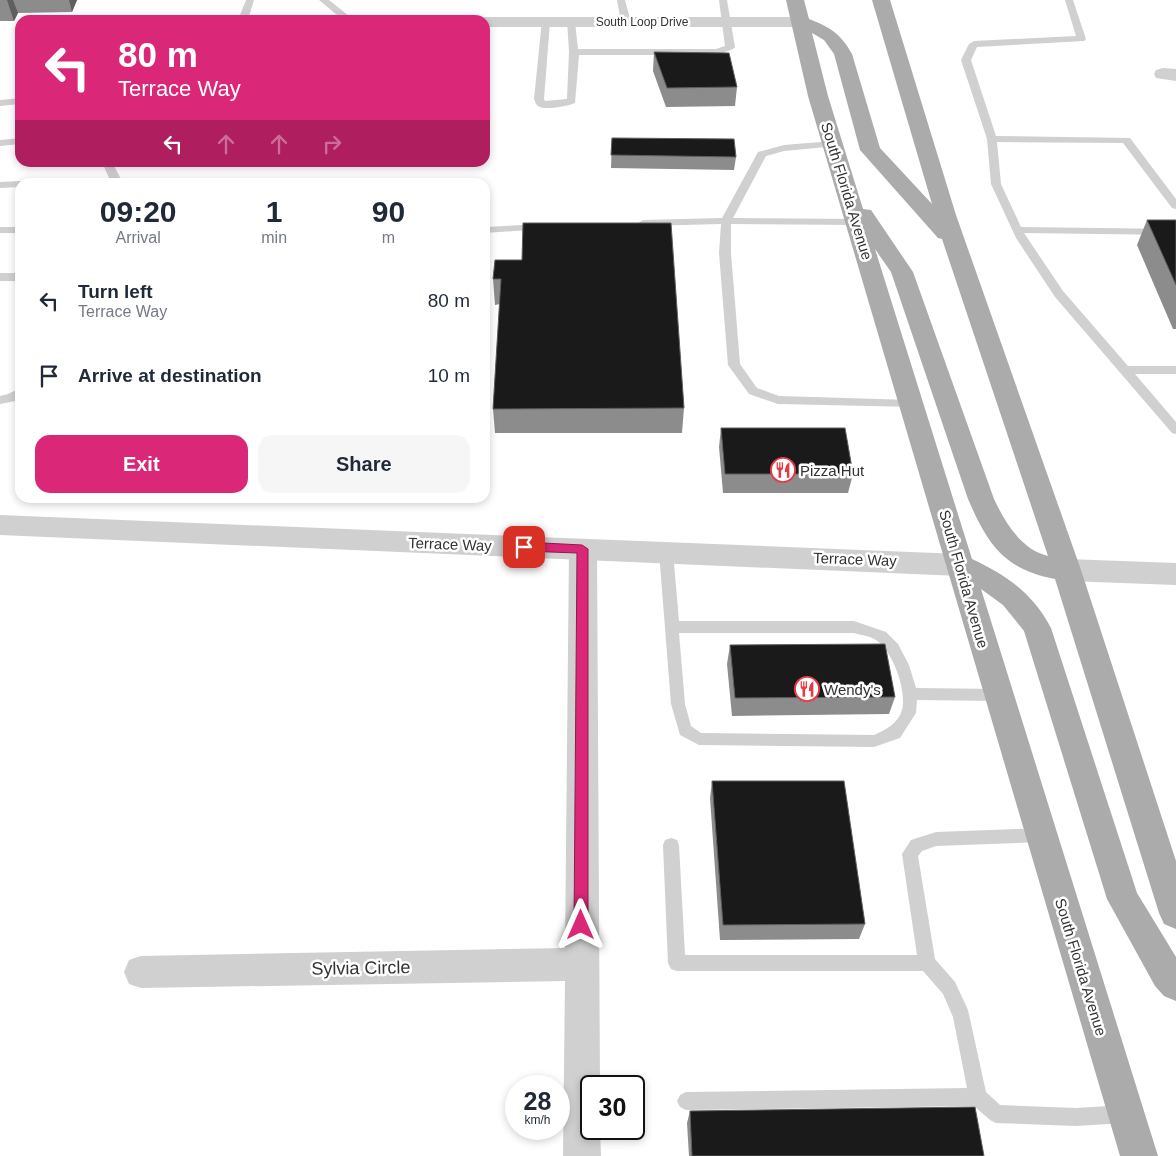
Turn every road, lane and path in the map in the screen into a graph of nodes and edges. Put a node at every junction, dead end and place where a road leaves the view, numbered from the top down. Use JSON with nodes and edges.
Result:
{"nodes":[{"id":1,"x":250,"y":0,"type":"edge"},
{"id":2,"x":323,"y":0,"type":"edge"},
{"id":3,"x":621,"y":0,"type":"edge"},
{"id":4,"x":723,"y":0,"type":"edge"},
{"id":5,"x":881,"y":0,"type":"edge"},
{"id":6,"x":1070,"y":0,"type":"edge"},
{"id":7,"x":797,"y":11,"type":"edge"},
{"id":8,"x":245,"y":15,"type":"edge"},
{"id":9,"x":342,"y":15,"type":"edge"},
{"id":10,"x":490,"y":22,"type":"edge"},
{"id":11,"x":545,"y":22,"type":"junction"},
{"id":12,"x":570,"y":22,"type":"junction"},
{"id":13,"x":626,"y":22,"type":"junction"},
{"id":14,"x":725,"y":22,"type":"junction"},
{"id":15,"x":574,"y":52,"type":"junction"},
{"id":16,"x":15,"y":102,"type":"edge"},
{"id":17,"x":0,"y":103,"type":"edge"},
{"id":18,"x":992,"y":139,"type":"junction"},
{"id":19,"x":15,"y":142,"type":"edge"},
{"id":20,"x":0,"y":143,"type":"edge"},
{"id":21,"x":833,"y":144,"type":"junction"},
{"id":22,"x":15,"y":184,"type":"edge"},
{"id":23,"x":0,"y":185,"type":"edge"},
{"id":24,"x":848,"y":195,"type":"junction"},
{"id":25,"x":1176,"y":206,"type":"edge"},
{"id":26,"x":726,"y":221,"type":"junction"},
{"id":27,"x":857,"y":222,"type":"junction"},
{"id":28,"x":628,"y":224,"type":"edge"},
{"id":29,"x":551,"y":227,"type":"edge"},
{"id":30,"x":0,"y":230,"type":"edge"},
{"id":31,"x":15,"y":230,"type":"edge"},
{"id":32,"x":490,"y":230,"type":"edge"},
{"id":33,"x":1017,"y":230,"type":"junction"},
{"id":34,"x":1176,"y":232,"type":"edge"},
{"id":35,"x":952,"y":240,"type":"junction"},
{"id":36,"x":15,"y":276,"type":"edge"},
{"id":37,"x":0,"y":277,"type":"edge"},
{"id":38,"x":1124,"y":370,"type":"junction"},
{"id":39,"x":1176,"y":370,"type":"edge"},
{"id":40,"x":15,"y":395,"type":"edge"},
{"id":41,"x":0,"y":400,"type":"edge"},
{"id":42,"x":912,"y":404,"type":"junction"},
{"id":43,"x":1176,"y":430,"type":"edge"},
{"id":44,"x":0,"y":525,"type":"edge"},
{"id":45,"x":582,"y":549,"type":"junction"},
{"id":46,"x":666,"y":552,"type":"junction"},
{"id":47,"x":960,"y":564,"type":"junction"},
{"id":48,"x":1067,"y":570,"type":"junction"},
{"id":49,"x":1176,"y":574,"type":"edge"},
{"id":50,"x":672,"y":627,"type":"junction"},
{"id":51,"x":910,"y":694,"type":"junction"},
{"id":52,"x":998,"y":695,"type":"junction"},
{"id":53,"x":1041,"y":835,"type":"junction"},
{"id":54,"x":670,"y":845,"type":"dead end"},
{"id":55,"x":1176,"y":914,"type":"edge"},
{"id":56,"x":927,"y":963,"type":"junction"},
{"id":57,"x":581,"y":964,"type":"junction"},
{"id":58,"x":141,"y":972,"type":"dead end"},
{"id":59,"x":1176,"y":984,"type":"edge"},
{"id":60,"x":978,"y":1097,"type":"junction"},
{"id":61,"x":686,"y":1100,"type":"dead end"},
{"id":62,"x":1126,"y":1114,"type":"junction"},
{"id":63,"x":582,"y":1156,"type":"edge"},
{"id":64,"x":1139,"y":1156,"type":"edge"}],
"edges":[{"from":1,"to":8,"type":"lane"},
{"from":2,"to":9,"type":"lane"},
{"from":3,"to":13,"type":"lane"},
{"from":4,"to":14,"type":"lane"},
{"from":5,"to":35,"type":"main road"},
{"from":6,"to":18,"type":"lane"},
{"from":7,"to":14,"type":"street","name":"South Loop Drive"},
{"from":7,"to":21,"type":"main road","name":"South Florida Avenue"},
{"from":7,"to":35,"type":"main road"},
{"from":10,"to":11,"type":"street","name":"South Loop Drive"},
{"from":11,"to":12,"type":"street","name":"South Loop Drive"},
{"from":11,"to":15,"type":"lane"},
{"from":12,"to":13,"type":"street","name":"South Loop Drive"},
{"from":12,"to":15,"type":"lane"},
{"from":13,"to":14,"type":"street","name":"South Loop Drive"},
{"from":14,"to":15,"type":"lane"},
{"from":16,"to":17,"type":"lane"},
{"from":18,"to":25,"type":"lane"},
{"from":18,"to":33,"type":"lane"},
{"from":19,"to":20,"type":"lane"},
{"from":21,"to":24,"type":"main road","name":"South Florida Avenue"},
{"from":21,"to":26,"type":"lane"},
{"from":22,"to":23,"type":"lane"},
{"from":24,"to":27,"type":"main road","name":"South Florida Avenue"},
{"from":24,"to":48,"type":"main road"},
{"from":26,"to":27,"type":"lane"},
{"from":26,"to":28,"type":"lane"},
{"from":26,"to":42,"type":"lane"},
{"from":27,"to":42,"type":"main road","name":"South Florida Avenue"},
{"from":29,"to":32,"type":"lane"},
{"from":30,"to":31,"type":"lane"},
{"from":33,"to":34,"type":"lane"},
{"from":33,"to":38,"type":"lane"},
{"from":35,"to":48,"type":"main road"},
{"from":36,"to":37,"type":"lane"},
{"from":38,"to":39,"type":"lane"},
{"from":38,"to":43,"type":"lane"},
{"from":40,"to":41,"type":"lane"},
{"from":42,"to":47,"type":"main road","name":"South Florida Avenue"},
{"from":44,"to":45,"type":"street","name":"Terrace Way"},
{"from":45,"to":46,"type":"street","name":"Terrace Way"},
{"from":45,"to":57,"type":"street"},
{"from":46,"to":47,"type":"street","name":"Terrace Way"},
{"from":46,"to":50,"type":"lane"},
{"from":47,"to":52,"type":"main road","name":"South Florida Avenue"},
{"from":47,"to":59,"type":"main road"},
{"from":48,"to":49,"type":"street"},
{"from":48,"to":55,"type":"main road"},
{"from":50,"to":51,"type":"lane"},
{"from":50,"to":51,"type":"lane"},
{"from":51,"to":52,"type":"lane"},
{"from":52,"to":53,"type":"main road","name":"South Florida Avenue"},
{"from":53,"to":56,"type":"lane"},
{"from":53,"to":62,"type":"main road","name":"South Florida Avenue"},
{"from":54,"to":56,"type":"lane"},
{"from":56,"to":60,"type":"lane"},
{"from":57,"to":58,"type":"street","name":"Sylvia Circle"},
{"from":57,"to":63,"type":"street"},
{"from":60,"to":61,"type":"lane"},
{"from":60,"to":62,"type":"lane"},
{"from":62,"to":64,"type":"main road","name":"South Florida Avenue"}]}
